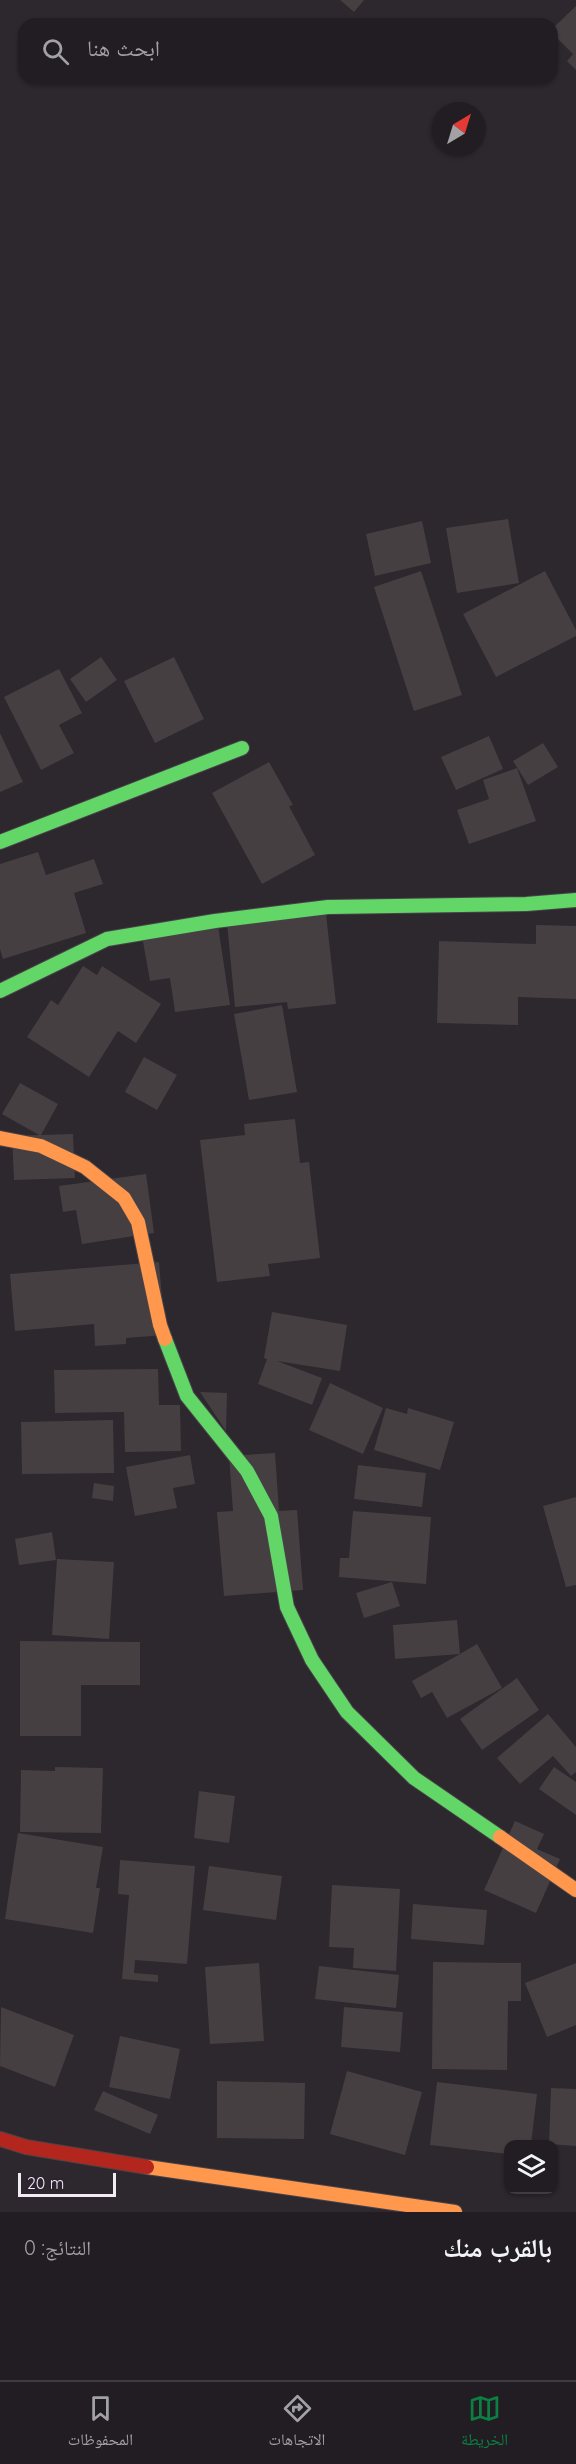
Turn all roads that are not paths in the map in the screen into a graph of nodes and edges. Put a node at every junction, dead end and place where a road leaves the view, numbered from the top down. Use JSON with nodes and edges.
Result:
{"nodes":[{"id":1,"x":242,"y":748,"type":"dead end"},
{"id":2,"x":0,"y":842,"type":"edge"},
{"id":3,"x":576,"y":900,"type":"edge"},
{"id":4,"x":0,"y":991,"type":"edge"},
{"id":5,"x":0,"y":1138,"type":"edge"},
{"id":6,"x":576,"y":1890,"type":"edge"},
{"id":7,"x":0,"y":2139,"type":"edge"},
{"id":8,"x":447,"y":2212,"type":"edge"}],
"edges":[{"from":1,"to":2,"type":"street"},
{"from":3,"to":4,"type":"street"},
{"from":5,"to":6,"type":"street"},
{"from":7,"to":8,"type":"street"}]}
